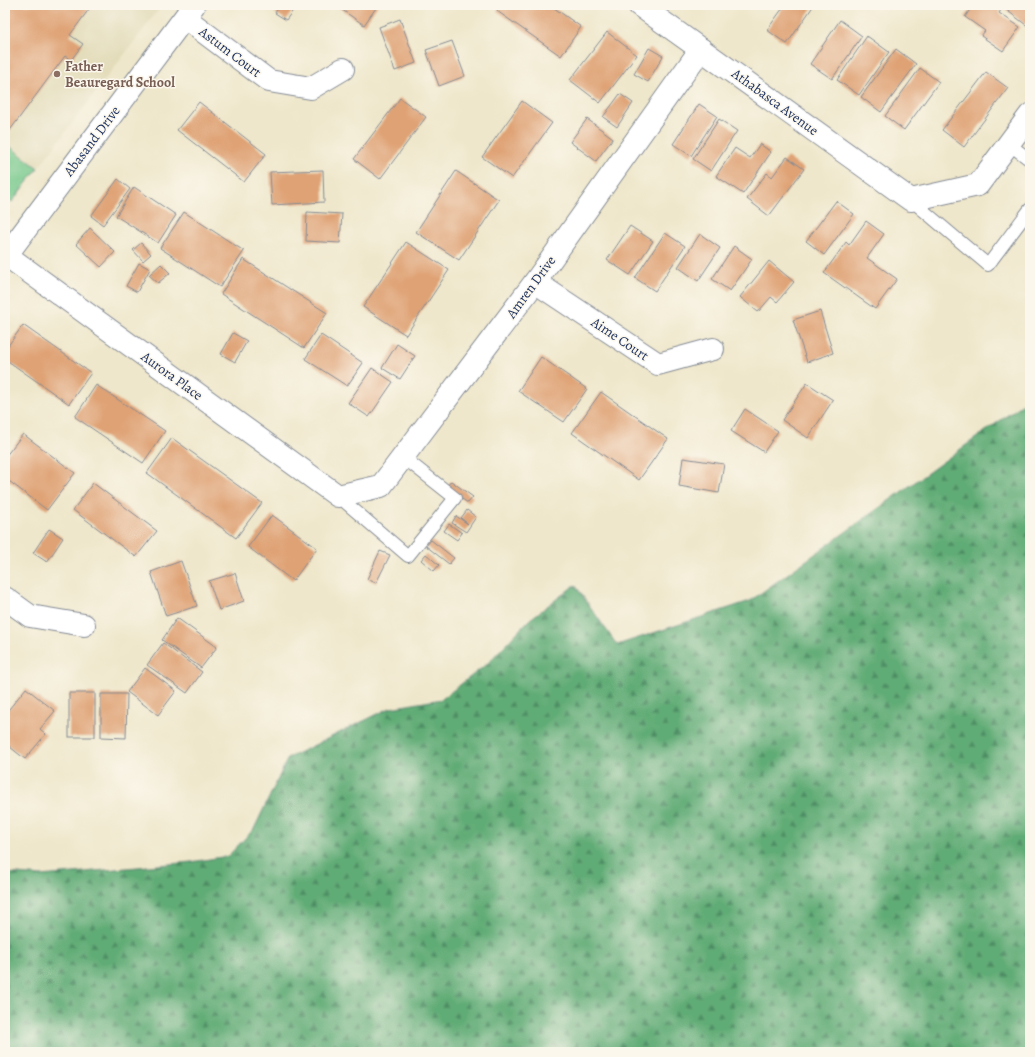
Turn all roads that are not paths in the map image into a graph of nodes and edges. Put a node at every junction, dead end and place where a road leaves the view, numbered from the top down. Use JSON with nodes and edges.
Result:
{"nodes":[{"id":1,"x":639,"y":5,"type":"edge"},
{"id":2,"x":189,"y":11,"type":"edge"},
{"id":3,"x":701,"y":49,"type":"junction"},
{"id":4,"x":343,"y":69,"type":"dead end"},
{"id":5,"x":1030,"y":116,"type":"edge"},
{"id":6,"x":1009,"y":144,"type":"junction"},
{"id":7,"x":1030,"y":160,"type":"edge"},
{"id":8,"x":911,"y":200,"type":"junction"},
{"id":9,"x":1030,"y":209,"type":"edge"},
{"id":10,"x":6,"y":256,"type":"edge"},
{"id":11,"x":535,"y":282,"type":"junction"},
{"id":12,"x":713,"y":349,"type":"dead end"},
{"id":13,"x":403,"y":457,"type":"junction"},
{"id":14,"x":338,"y":496,"type":"junction"},
{"id":15,"x":5,"y":598,"type":"edge"},
{"id":16,"x":84,"y":625,"type":"dead end"}],
"edges":[{"from":1,"to":3,"type":"street","name":"Athabasca Avenue"},
{"from":2,"to":4,"type":"street","name":"Astum Court"},
{"from":2,"to":10,"type":"street","name":"Abasand Drive"},
{"from":3,"to":8,"type":"street","name":"Athabasca Avenue"},
{"from":3,"to":11,"type":"street","name":"Amren Drive"},
{"from":5,"to":6,"type":"street"},
{"from":6,"to":7,"type":"lane"},
{"from":6,"to":8,"type":"street"},
{"from":8,"to":9,"type":"lane"},
{"from":10,"to":14,"type":"street","name":"Aurora Place"},
{"from":11,"to":12,"type":"street","name":"Aime Court"},
{"from":11,"to":13,"type":"street","name":"Amren Drive"},
{"from":13,"to":14,"type":"street","name":"Amren Drive"},
{"from":13,"to":14,"type":"lane"},
{"from":15,"to":16,"type":"street"}]}
